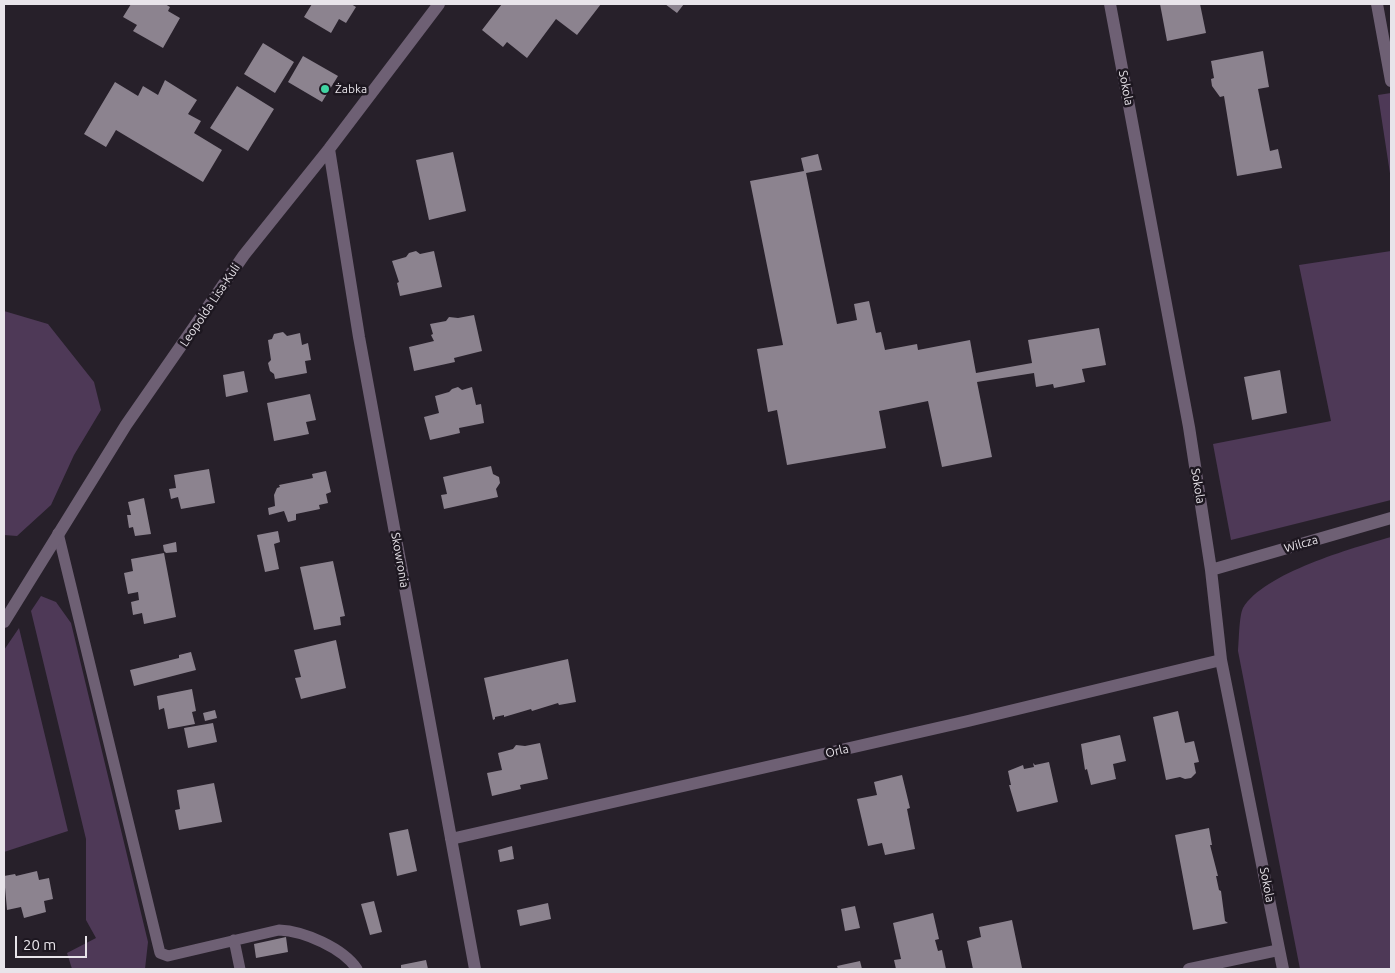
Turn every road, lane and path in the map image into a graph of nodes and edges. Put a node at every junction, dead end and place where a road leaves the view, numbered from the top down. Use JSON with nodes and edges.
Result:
{"nodes":[{"id":1,"x":439,"y":4,"type":"edge"},
{"id":2,"x":1110,"y":4,"type":"edge"},
{"id":3,"x":1377,"y":4,"type":"edge"},
{"id":4,"x":1391,"y":80,"type":"edge"},
{"id":5,"x":329,"y":149,"type":"junction"},
{"id":6,"x":1391,"y":518,"type":"edge"},
{"id":7,"x":58,"y":533,"type":"junction"},
{"id":8,"x":1211,"y":570,"type":"junction"},
{"id":9,"x":4,"y":622,"type":"edge"},
{"id":10,"x":1221,"y":660,"type":"junction"},
{"id":11,"x":451,"y":840,"type":"junction"},
{"id":12,"x":234,"y":940,"type":"junction"},
{"id":13,"x":1280,"y":950,"type":"junction"},
{"id":14,"x":240,"y":969,"type":"edge"},
{"id":15,"x":357,"y":969,"type":"edge"},
{"id":16,"x":475,"y":969,"type":"edge"},
{"id":17,"x":1189,"y":969,"type":"edge"},
{"id":18,"x":1283,"y":969,"type":"edge"}],
"edges":[{"from":1,"to":5,"type":"street","name":"Leopolda Lisa-Kuli"},
{"from":2,"to":8,"type":"street","name":"Sokola"},
{"from":3,"to":4,"type":"street"},
{"from":5,"to":7,"type":"street","name":"Leopolda Lisa-Kuli"},
{"from":5,"to":11,"type":"street","name":"Skowronia"},
{"from":6,"to":8,"type":"street","name":"Wilcza"},
{"from":7,"to":9,"type":"street","name":"Leopolda Lisa-Kuli"},
{"from":7,"to":12,"type":"lane"},
{"from":8,"to":10,"type":"street","name":"Sokola"},
{"from":10,"to":11,"type":"street","name":"Orla"},
{"from":10,"to":13,"type":"street","name":"Sokola"},
{"from":11,"to":16,"type":"street","name":"Skowronia"},
{"from":12,"to":14,"type":"lane"},
{"from":12,"to":15,"type":"lane"},
{"from":13,"to":17,"type":"street"},
{"from":13,"to":18,"type":"street","name":"Sokola"}]}
